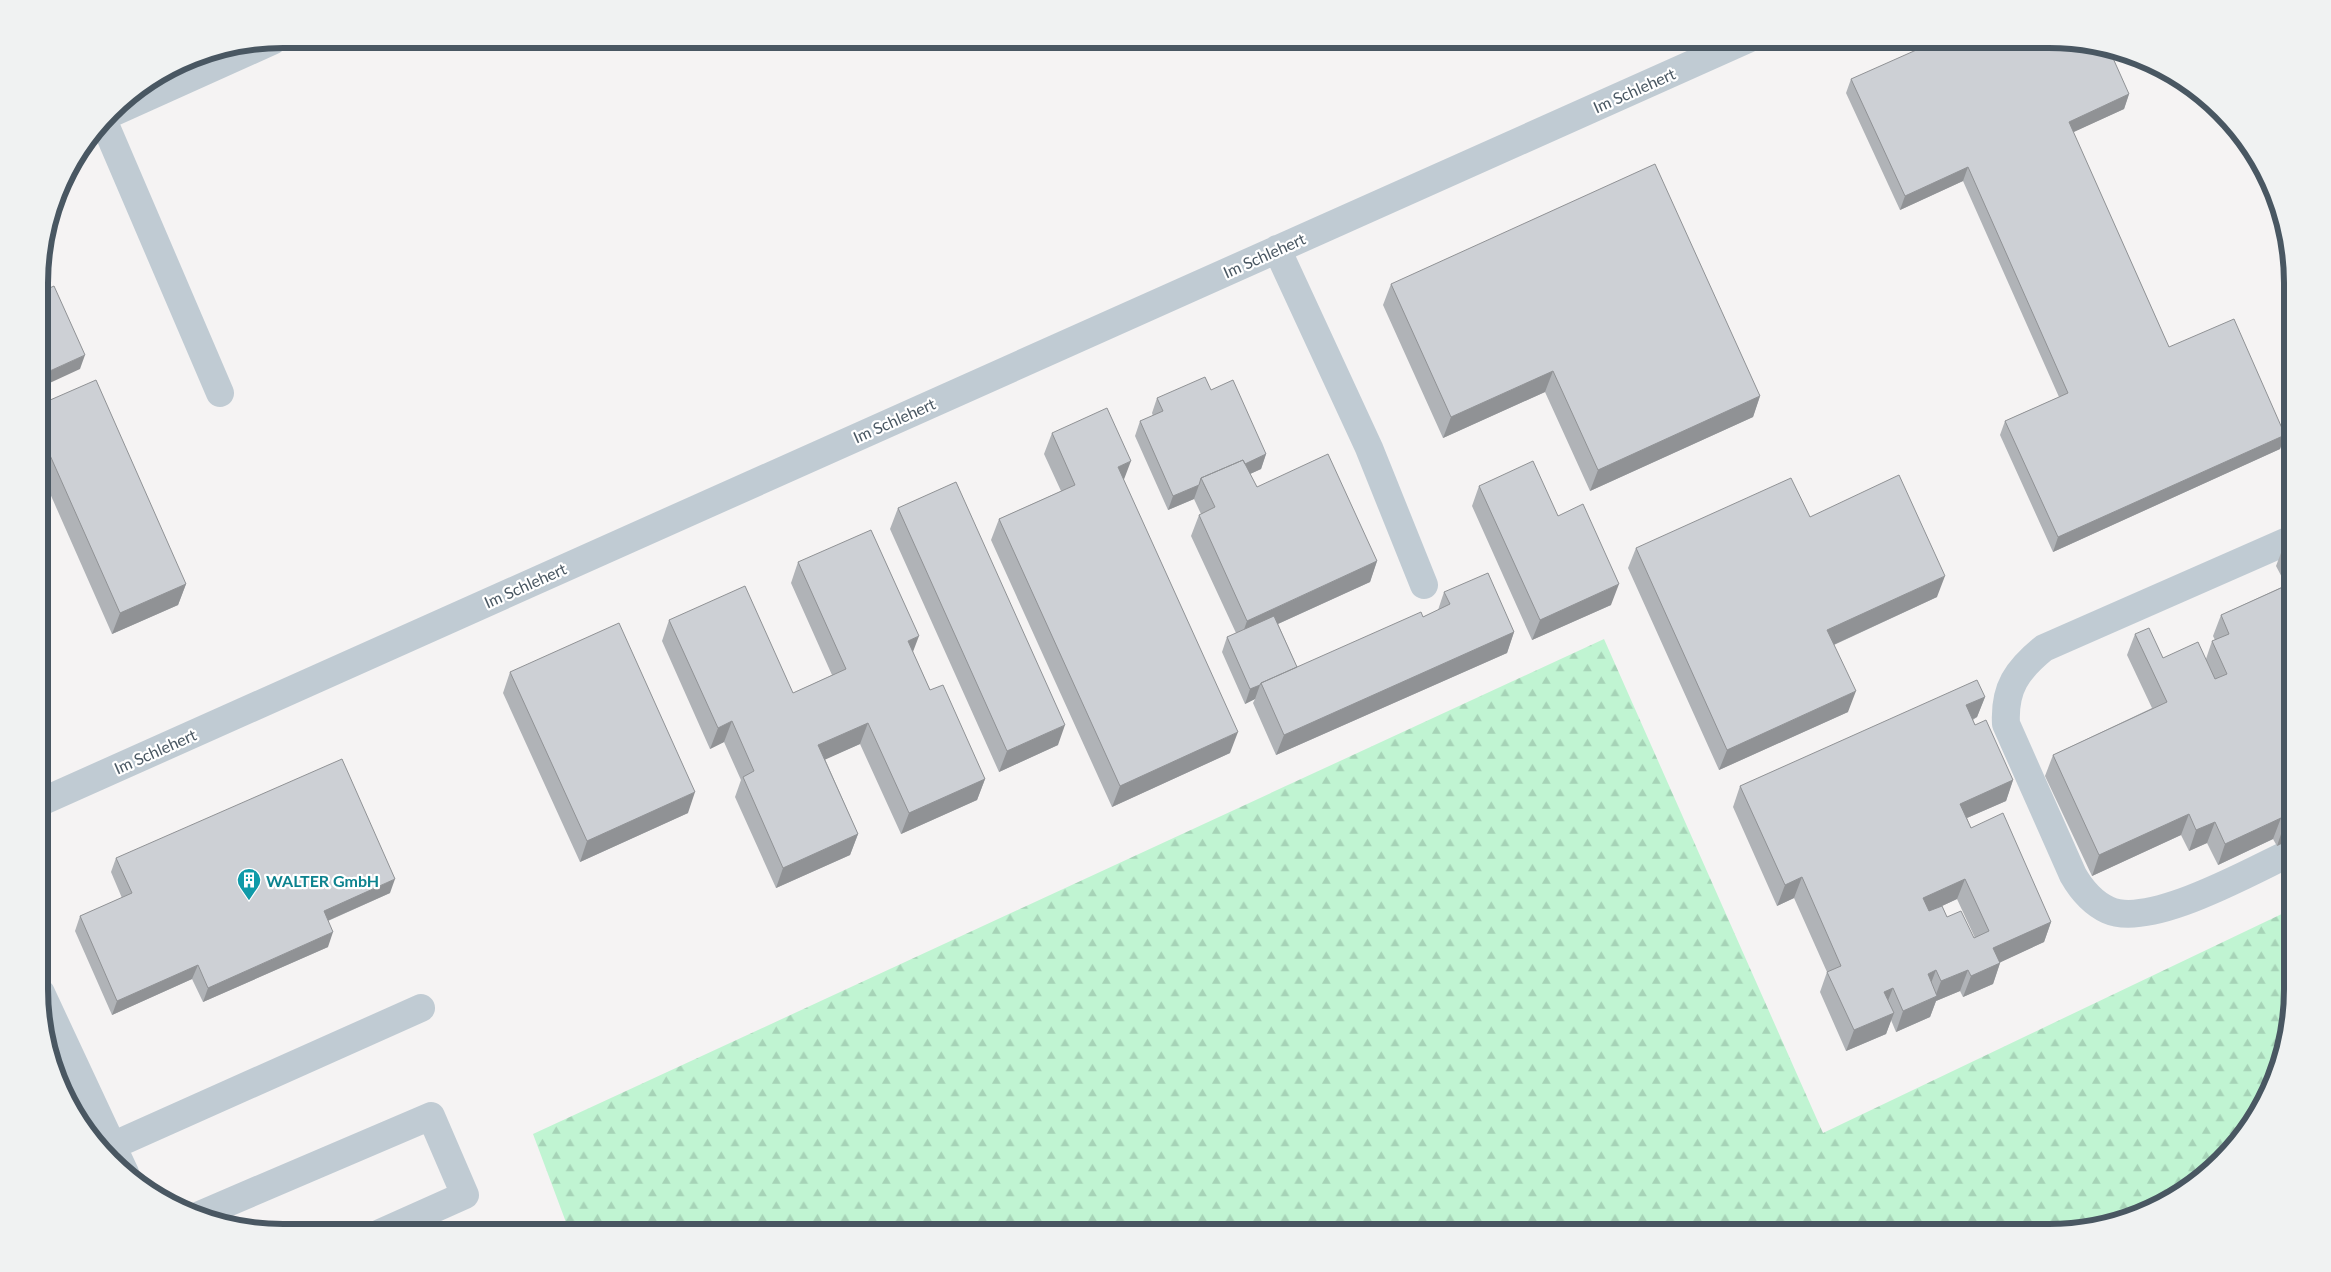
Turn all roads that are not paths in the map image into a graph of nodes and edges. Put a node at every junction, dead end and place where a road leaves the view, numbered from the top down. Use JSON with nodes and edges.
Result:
{"nodes":[{"id":1,"x":1728,"y":48,"type":"edge"},
{"id":2,"x":252,"y":50,"type":"edge"},
{"id":3,"x":129,"y":106,"type":"edge"},
{"id":4,"x":106,"y":128,"type":"edge"},
{"id":5,"x":1277,"y":249,"type":"junction"},
{"id":6,"x":220,"y":393,"type":"dead end"},
{"id":7,"x":2284,"y":543,"type":"edge"},
{"id":8,"x":1424,"y":585,"type":"dead end"},
{"id":9,"x":48,"y":799,"type":"edge"},
{"id":10,"x":2284,"y":856,"type":"edge"},
{"id":11,"x":421,"y":1008,"type":"dead end"},
{"id":12,"x":49,"y":1010,"type":"edge"},
{"id":13,"x":112,"y":1146,"type":"junction"},
{"id":14,"x":117,"y":1157,"type":"edge"},
{"id":15,"x":207,"y":1212,"type":"edge"},
{"id":16,"x":400,"y":1224,"type":"edge"}],
"edges":[{"from":1,"to":5,"type":"street","name":"Im Schlehert"},
{"from":2,"to":3,"type":"street"},
{"from":4,"to":6,"type":"street"},
{"from":5,"to":8,"type":"street"},
{"from":5,"to":9,"type":"street","name":"Im Schlehert"},
{"from":7,"to":10,"type":"street"},
{"from":11,"to":13,"type":"street"},
{"from":12,"to":13,"type":"street"},
{"from":13,"to":14,"type":"street"},
{"from":15,"to":16,"type":"street"}]}
